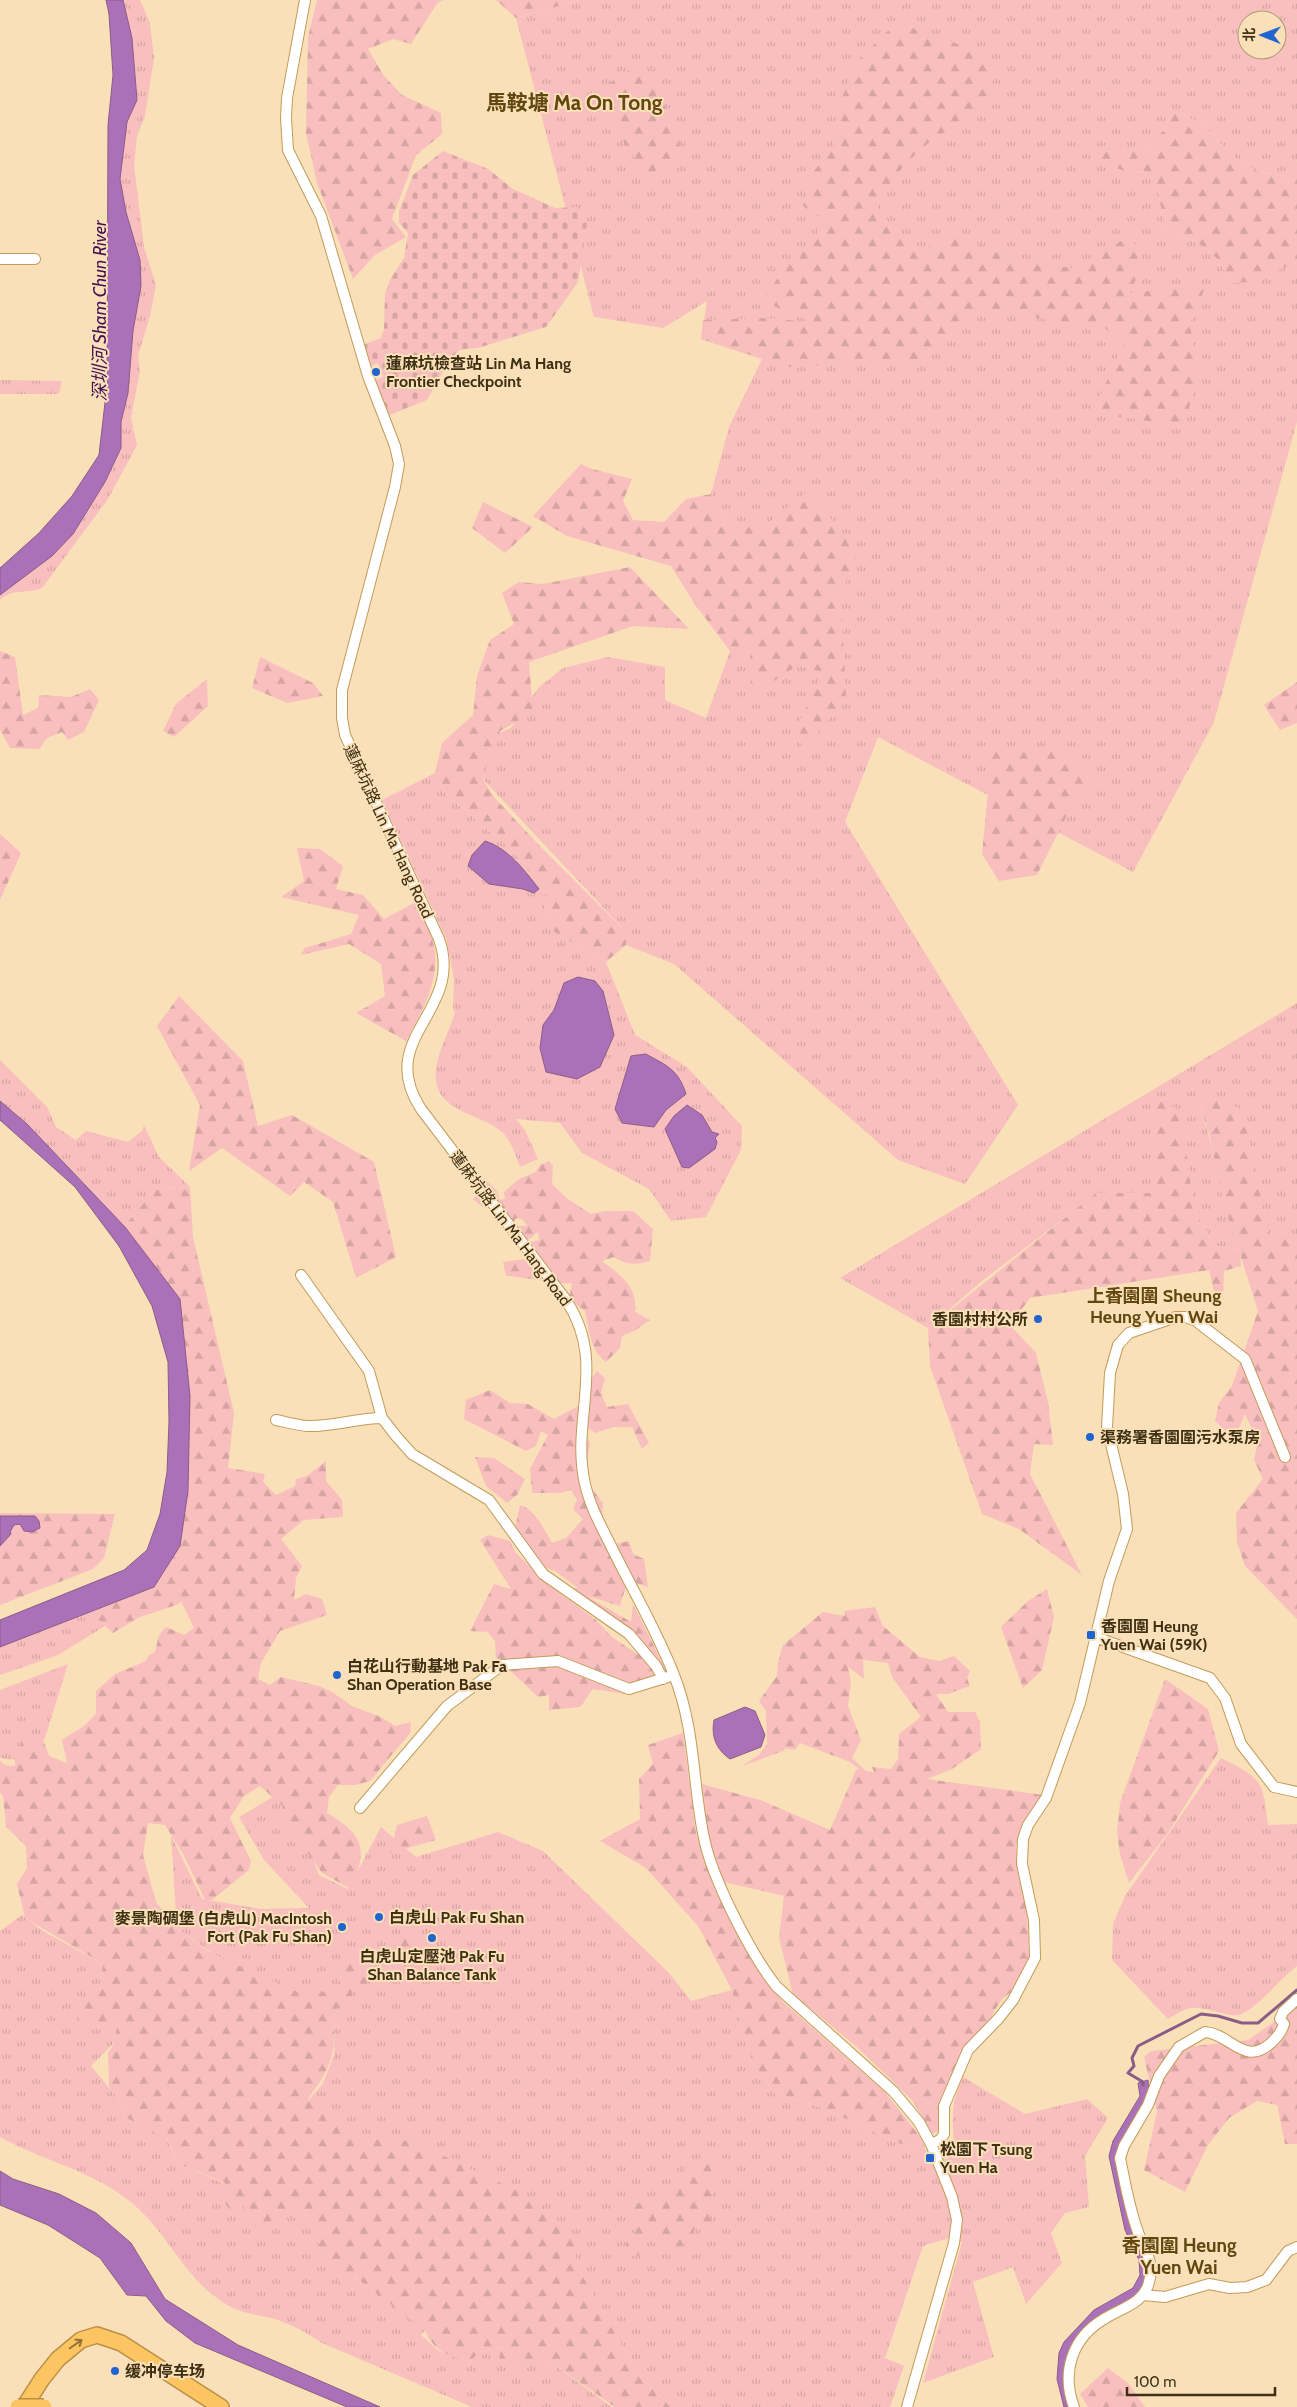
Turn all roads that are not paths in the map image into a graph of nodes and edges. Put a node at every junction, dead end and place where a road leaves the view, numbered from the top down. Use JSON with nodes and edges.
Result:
{"nodes":[{"id":1,"x":305,"y":0,"type":"edge"},
{"id":2,"x":0,"y":259,"type":"edge"},
{"id":3,"x":35,"y":259,"type":"dead end"},
{"id":4,"x":301,"y":1275,"type":"dead end"},
{"id":5,"x":382,"y":1418,"type":"junction"},
{"id":6,"x":276,"y":1420,"type":"dead end"},
{"id":7,"x":1285,"y":1457,"type":"dead end"},
{"id":8,"x":1095,"y":1637,"type":"junction"},
{"id":9,"x":674,"y":1676,"type":"junction"},
{"id":10,"x":663,"y":1679,"type":"junction"},
{"id":11,"x":1297,"y":1792,"type":"edge"},
{"id":12,"x":360,"y":1808,"type":"dead end"},
{"id":13,"x":1297,"y":1999,"type":"edge"},
{"id":14,"x":931,"y":2144,"type":"junction"},
{"id":15,"x":1297,"y":2248,"type":"edge"},
{"id":16,"x":1143,"y":2294,"type":"junction"},
{"id":17,"x":18,"y":2407,"type":"edge"},
{"id":18,"x":24,"y":2407,"type":"edge"},
{"id":19,"x":44,"y":2407,"type":"edge"},
{"id":20,"x":221,"y":2407,"type":"edge"},
{"id":21,"x":907,"y":2407,"type":"edge"},
{"id":22,"x":1074,"y":2407,"type":"edge"}],
"edges":[{"from":1,"to":9,"type":"street","name":"蓮麻坑路 Lin Ma Hang Road"},
{"from":2,"to":3,"type":"street"},
{"from":4,"to":5,"type":"street"},
{"from":5,"to":6,"type":"street"},
{"from":5,"to":10,"type":"street"},
{"from":7,"to":8,"type":"street"},
{"from":8,"to":11,"type":"street"},
{"from":8,"to":14,"type":"street"},
{"from":9,"to":10,"type":"street"},
{"from":9,"to":14,"type":"street","name":"蓮麻坑路 Lin Ma Hang Road"},
{"from":10,"to":12,"type":"street"},
{"from":13,"to":16,"type":"street"},
{"from":14,"to":21,"type":"street","name":"蓮麻坑路 Lin Ma Hang Road"},
{"from":15,"to":16,"type":"street"},
{"from":16,"to":22,"type":"street"},
{"from":17,"to":19,"type":"highway","bridge":true},
{"from":18,"to":20,"type":"highway","one_way":true}]}
